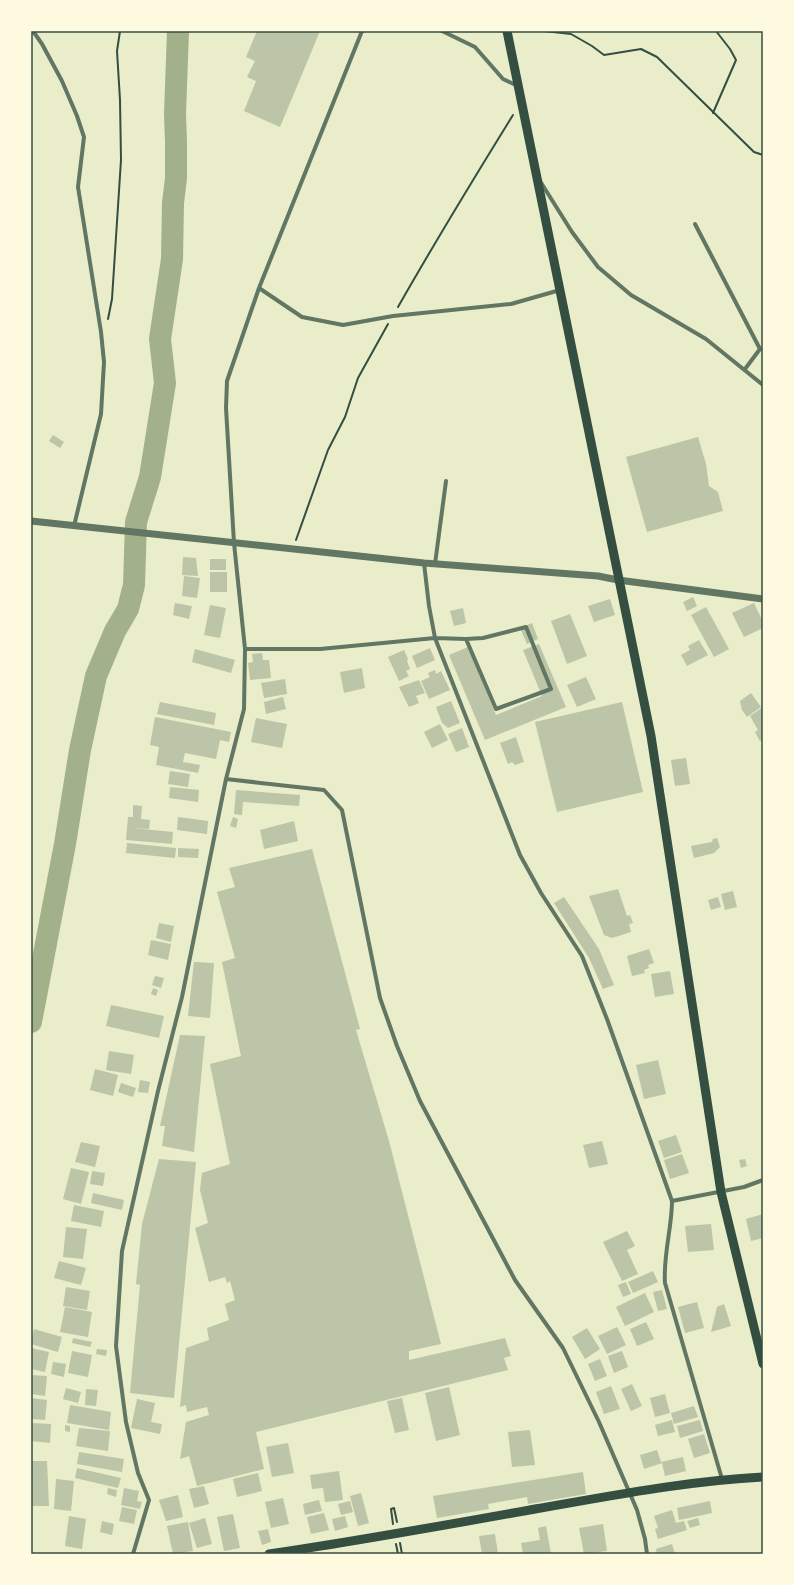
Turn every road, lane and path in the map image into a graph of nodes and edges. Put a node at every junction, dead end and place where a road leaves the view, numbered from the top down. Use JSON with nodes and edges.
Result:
{"nodes":[{"id":1,"x":33,"y":31,"type":"edge"},
{"id":2,"x":120,"y":31,"type":"edge"},
{"id":3,"x":362,"y":31,"type":"edge"},
{"id":4,"x":442,"y":31,"type":"edge"},
{"id":5,"x":507,"y":31,"type":"edge"},
{"id":6,"x":544,"y":31,"type":"edge"},
{"id":7,"x":716,"y":31,"type":"edge"},
{"id":8,"x":519,"y":87,"type":"junction"},
{"id":9,"x":713,"y":113,"type":"junction"},
{"id":10,"x":513,"y":114,"type":"dead end"},
{"id":11,"x":763,"y":155,"type":"edge"},
{"id":12,"x":538,"y":178,"type":"junction"},
{"id":13,"x":695,"y":224,"type":"dead end"},
{"id":14,"x":259,"y":288,"type":"junction"},
{"id":15,"x":560,"y":290,"type":"junction"},
{"id":16,"x":393,"y":316,"type":"junction"},
{"id":17,"x":108,"y":320,"type":"dead end"},
{"id":18,"x":744,"y":369,"type":"junction"},
{"id":19,"x":763,"y":385,"type":"edge"},
{"id":20,"x":446,"y":480,"type":"dead end"},
{"id":21,"x":31,"y":521,"type":"edge"},
{"id":22,"x":74,"y":526,"type":"junction"},
{"id":23,"x":234,"y":543,"type":"junction"},
{"id":24,"x":292,"y":549,"type":"junction"},
{"id":25,"x":424,"y":563,"type":"junction"},
{"id":26,"x":435,"y":564,"type":"junction"},
{"id":27,"x":618,"y":580,"type":"junction"},
{"id":28,"x":763,"y":599,"type":"edge"},
{"id":29,"x":435,"y":638,"type":"junction"},
{"id":30,"x":466,"y":639,"type":"junction"},
{"id":31,"x":245,"y":648,"type":"junction"},
{"id":32,"x":226,"y":779,"type":"junction"},
{"id":33,"x":763,"y":1180,"type":"edge"},
{"id":34,"x":721,"y":1192,"type":"junction"},
{"id":35,"x":672,"y":1201,"type":"junction"},
{"id":36,"x":763,"y":1364,"type":"edge"},
{"id":37,"x":763,"y":1477,"type":"edge"},
{"id":38,"x":722,"y":1479,"type":"junction"},
{"id":39,"x":628,"y":1492,"type":"junction"},
{"id":40,"x":400,"y":1542,"type":"dead end"},
{"id":41,"x":133,"y":1554,"type":"edge"},
{"id":42,"x":269,"y":1554,"type":"edge"},
{"id":43,"x":402,"y":1554,"type":"edge"},
{"id":44,"x":647,"y":1554,"type":"edge"}],
"edges":[{"from":1,"to":22,"type":"street"},
{"from":2,"to":17,"type":"path"},
{"from":3,"to":14,"type":"street"},
{"from":4,"to":8,"type":"street"},
{"from":5,"to":8,"type":"main road"},
{"from":6,"to":9,"type":"path"},
{"from":7,"to":9,"type":"path"},
{"from":8,"to":12,"type":"main road"},
{"from":9,"to":11,"type":"path"},
{"from":10,"to":16,"type":"path"},
{"from":12,"to":15,"type":"main road"},
{"from":12,"to":18,"type":"street"},
{"from":13,"to":18,"type":"street"},
{"from":14,"to":16,"type":"street"},
{"from":14,"to":23,"type":"street"},
{"from":15,"to":16,"type":"street"},
{"from":15,"to":27,"type":"main road"},
{"from":16,"to":24,"type":"path"},
{"from":18,"to":19,"type":"street"},
{"from":20,"to":26,"type":"street"},
{"from":21,"to":22,"type":"street"},
{"from":22,"to":23,"type":"street"},
{"from":23,"to":24,"type":"street"},
{"from":23,"to":31,"type":"street"},
{"from":24,"to":25,"type":"street"},
{"from":25,"to":26,"type":"street"},
{"from":25,"to":29,"type":"street"},
{"from":26,"to":27,"type":"street"},
{"from":27,"to":28,"type":"street"},
{"from":27,"to":34,"type":"main road"},
{"from":29,"to":30,"type":"street"},
{"from":29,"to":31,"type":"street"},
{"from":29,"to":35,"type":"street"},
{"from":30,"to":30,"type":"street"},
{"from":31,"to":32,"type":"street"},
{"from":32,"to":39,"type":"street"},
{"from":32,"to":41,"type":"street"},
{"from":33,"to":34,"type":"street"},
{"from":34,"to":35,"type":"street"},
{"from":34,"to":36,"type":"main road"},
{"from":35,"to":38,"type":"street"},
{"from":37,"to":38,"type":"main road"},
{"from":38,"to":39,"type":"main road"},
{"from":39,"to":42,"type":"main road"},
{"from":39,"to":44,"type":"street"},
{"from":40,"to":43,"type":"path"}]}
